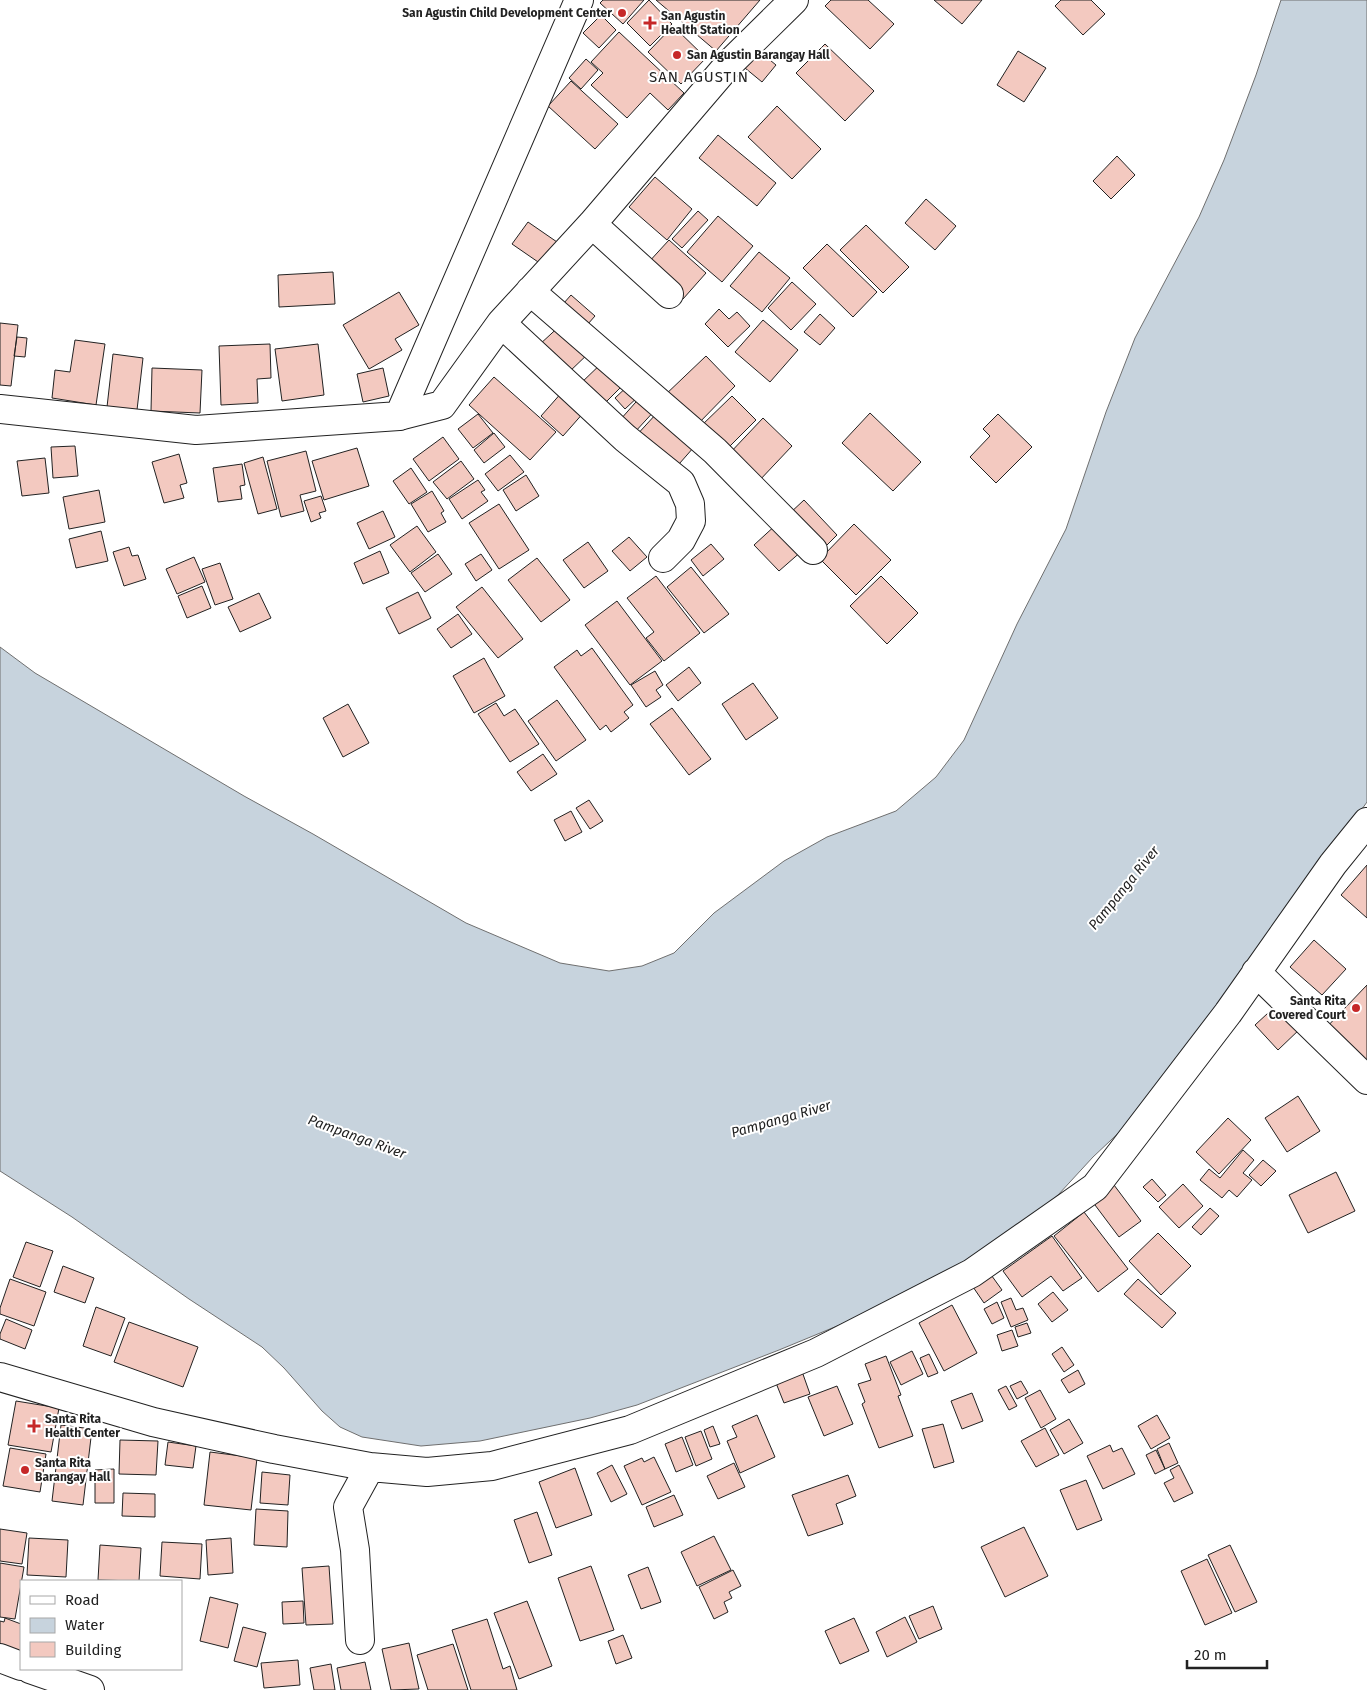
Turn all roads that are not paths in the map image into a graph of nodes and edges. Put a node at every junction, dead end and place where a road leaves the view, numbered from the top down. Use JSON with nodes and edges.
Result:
{"nodes":[{"id":1,"x":579,"y":0,"type":"edge"},
{"id":2,"x":794,"y":0,"type":"edge"},
{"id":3,"x":592,"y":224,"type":"junction"},
{"id":4,"x":530,"y":292,"type":"junction"},
{"id":5,"x":669,"y":294,"type":"dead end"},
{"id":6,"x":501,"y":323,"type":"junction"},
{"id":7,"x":0,"y":409,"type":"edge"},
{"id":8,"x":399,"y":416,"type":"junction"},
{"id":9,"x":813,"y":550,"type":"dead end"},
{"id":10,"x":664,"y":558,"type":"dead end"},
{"id":11,"x":1367,"y":822,"type":"edge"},
{"id":12,"x":1256,"y":972,"type":"junction"},
{"id":13,"x":1367,"y":1080,"type":"edge"},
{"id":14,"x":0,"y":1377,"type":"edge"},
{"id":15,"x":370,"y":1467,"type":"junction"},
{"id":16,"x":360,"y":1640,"type":"dead end"},
{"id":17,"x":0,"y":1658,"type":"edge"},
{"id":18,"x":20,"y":1666,"type":"edge"},
{"id":19,"x":33,"y":1670,"type":"edge"},
{"id":20,"x":90,"y":1690,"type":"edge"}],
"edges":[{"from":1,"to":8,"type":"street"},
{"from":2,"to":3,"type":"street"},
{"from":3,"to":4,"type":"street"},
{"from":3,"to":5,"type":"street"},
{"from":4,"to":6,"type":"street"},
{"from":4,"to":9,"type":"street"},
{"from":6,"to":8,"type":"street"},
{"from":6,"to":10,"type":"street"},
{"from":7,"to":8,"type":"street"},
{"from":11,"to":12,"type":"street"},
{"from":12,"to":13,"type":"street"},
{"from":12,"to":15,"type":"street"},
{"from":14,"to":15,"type":"street"},
{"from":15,"to":16,"type":"street"},
{"from":17,"to":18,"type":"street"},
{"from":19,"to":20,"type":"street"}]}
